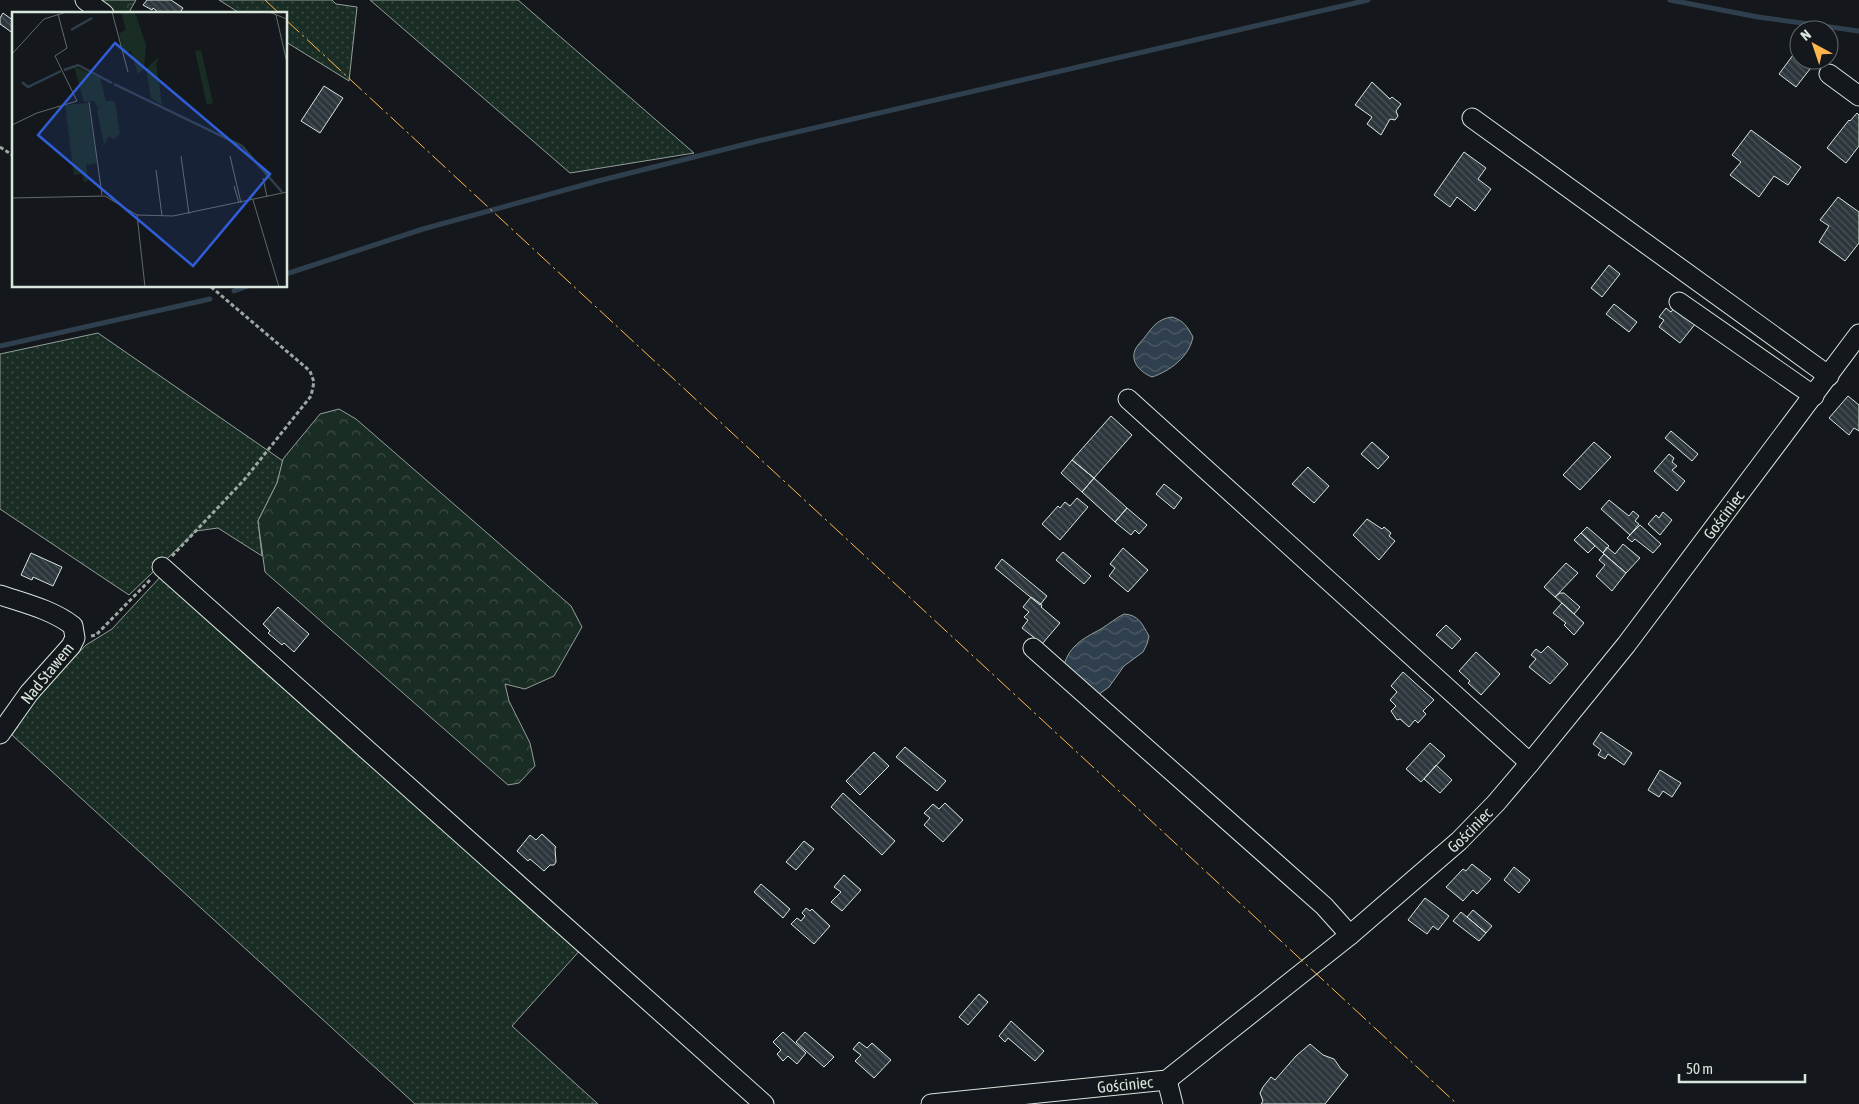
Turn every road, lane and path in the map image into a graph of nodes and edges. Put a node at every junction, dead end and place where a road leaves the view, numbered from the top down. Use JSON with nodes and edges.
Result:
{"nodes":[{"id":1,"x":85,"y":0,"type":"edge"},
{"id":2,"x":101,"y":12,"type":"edge"},
{"id":3,"x":1829,"y":74,"type":"dead end"},
{"id":4,"x":1859,"y":96,"type":"edge"},
{"id":5,"x":1472,"y":118,"type":"dead end"},
{"id":6,"x":0,"y":147,"type":"edge"},
{"id":7,"x":12,"y":155,"type":"edge"},
{"id":8,"x":212,"y":288,"type":"edge"},
{"id":9,"x":1679,"y":302,"type":"dead end"},
{"id":10,"x":1859,"y":334,"type":"edge"},
{"id":11,"x":1829,"y":376,"type":"junction"},
{"id":12,"x":1814,"y":396,"type":"junction"},
{"id":13,"x":1128,"y":399,"type":"dead end"},
{"id":14,"x":244,"y":480,"type":"dead end"},
{"id":15,"x":162,"y":567,"type":"dead end"},
{"id":16,"x":0,"y":595,"type":"edge"},
{"id":17,"x":1033,"y":648,"type":"dead end"},
{"id":18,"x":0,"y":734,"type":"edge"},
{"id":19,"x":1530,"y":763,"type":"junction"},
{"id":20,"x":1350,"y":935,"type":"junction"},
{"id":21,"x":1167,"y":1080,"type":"junction"},
{"id":22,"x":764,"y":1104,"type":"edge"},
{"id":23,"x":931,"y":1104,"type":"edge"},
{"id":24,"x":1173,"y":1104,"type":"edge"}],
"edges":[{"from":1,"to":2,"type":"street"},
{"from":3,"to":4,"type":"street"},
{"from":5,"to":11,"type":"street"},
{"from":6,"to":7,"type":"path"},
{"from":8,"to":14,"type":"path"},
{"from":9,"to":12,"type":"street"},
{"from":10,"to":11,"type":"street","name":"Gościniec"},
{"from":11,"to":12,"type":"street","name":"Gościniec"},
{"from":12,"to":19,"type":"street","name":"Gościniec"},
{"from":13,"to":19,"type":"street"},
{"from":15,"to":22,"type":"street"},
{"from":16,"to":18,"type":"street","name":"Nad Stawem"},
{"from":17,"to":20,"type":"street"},
{"from":19,"to":20,"type":"street","name":"Gościniec"},
{"from":20,"to":21,"type":"street","name":"Gościniec"},
{"from":21,"to":23,"type":"street","name":"Gościniec"},
{"from":21,"to":24,"type":"street"}]}
